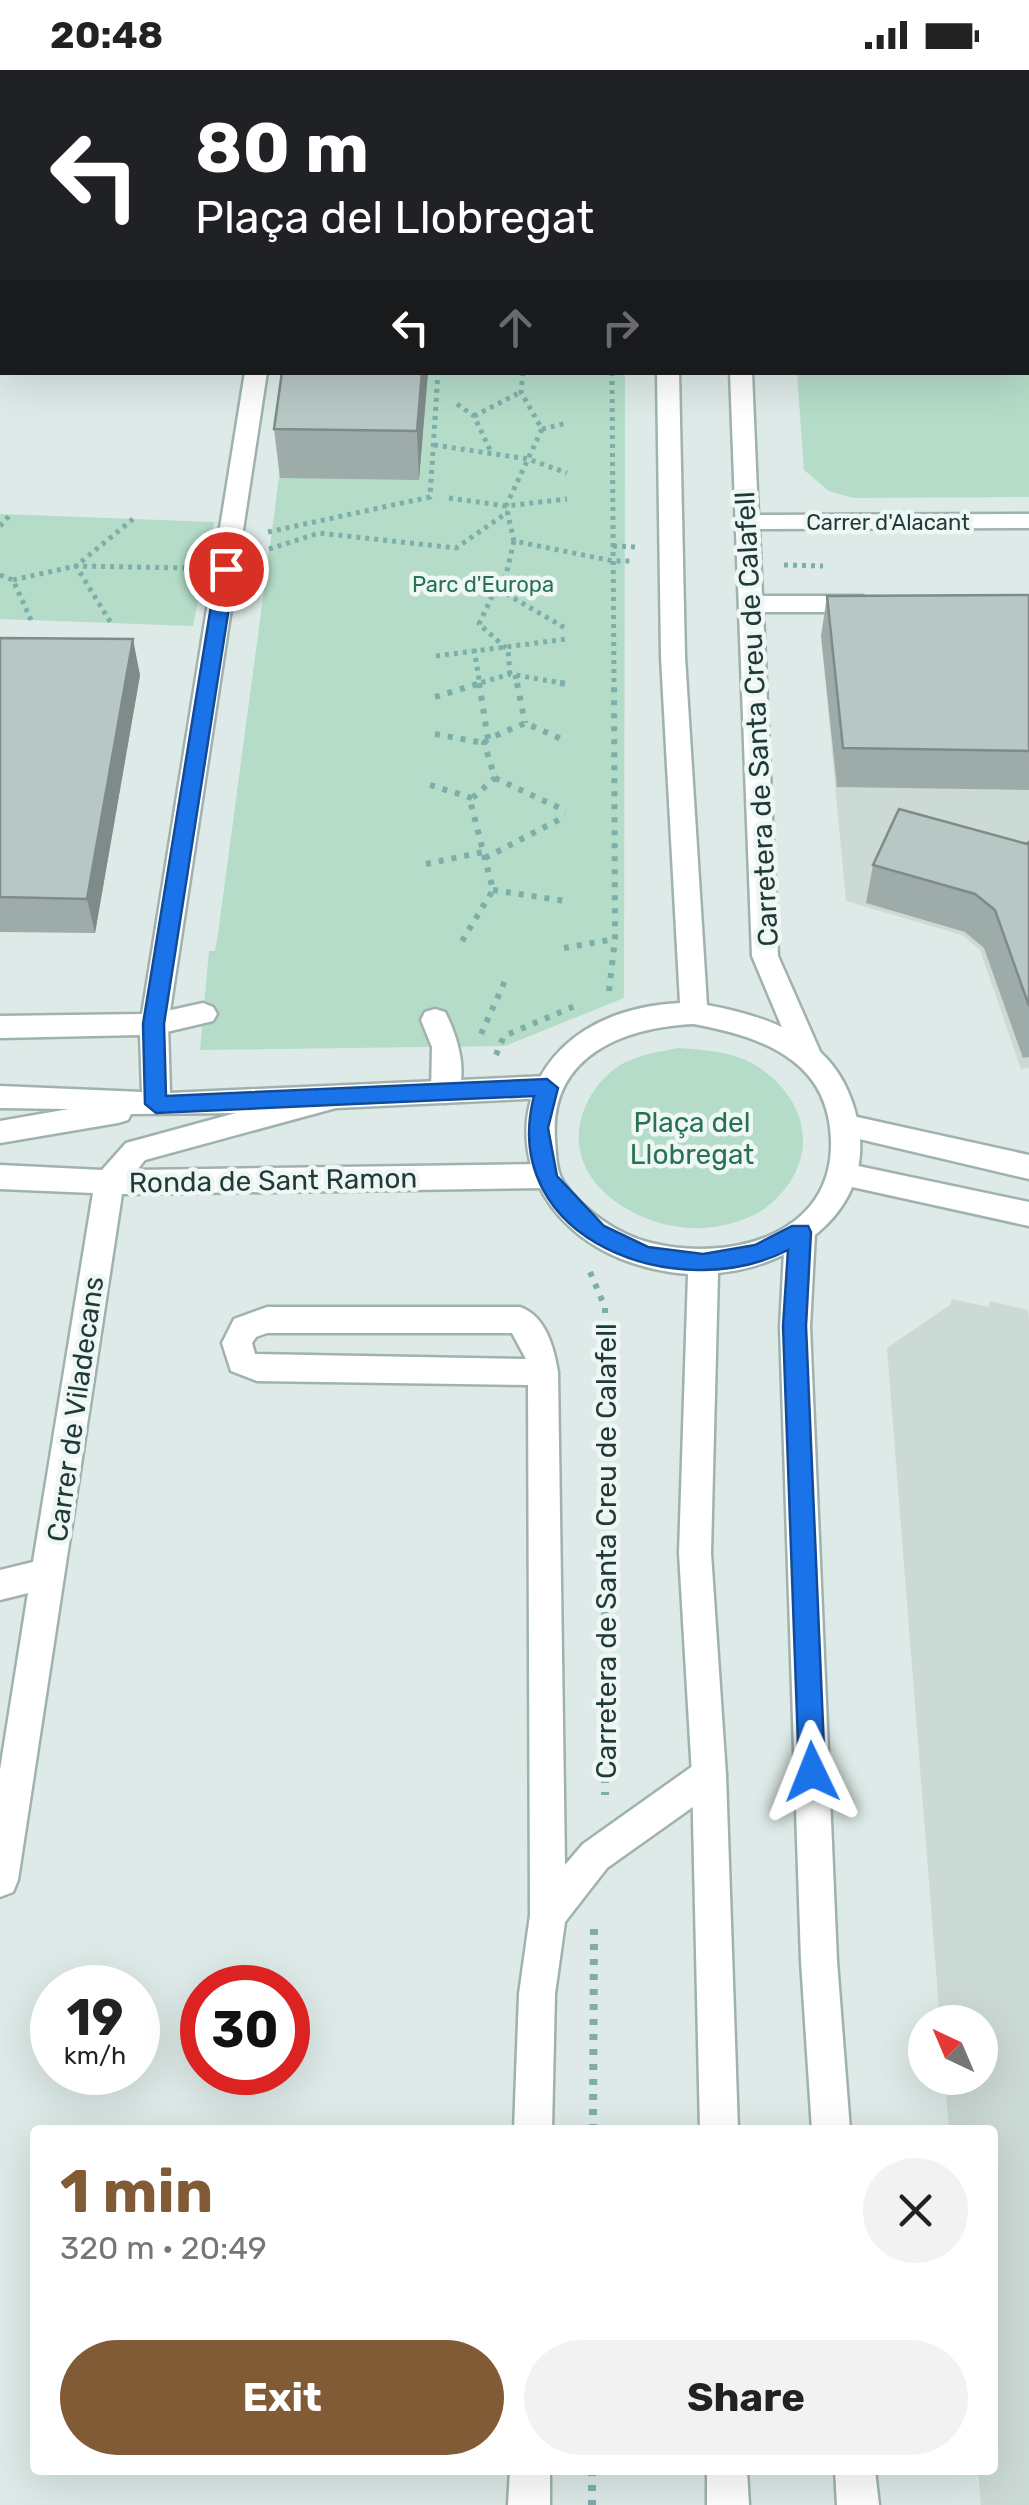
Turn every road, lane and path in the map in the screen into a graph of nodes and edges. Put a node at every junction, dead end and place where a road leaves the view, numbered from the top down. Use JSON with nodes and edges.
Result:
{"nodes":[{"id":1,"x":256,"y":375,"type":"edge"},
{"id":2,"x":438,"y":375,"type":"edge"},
{"id":3,"x":523,"y":375,"type":"edge"},
{"id":4,"x":612,"y":375,"type":"edge"},
{"id":5,"x":668,"y":375,"type":"edge"},
{"id":6,"x":740,"y":375,"type":"edge"},
{"id":7,"x":520,"y":392,"type":"junction"},
{"id":8,"x":458,"y":404,"type":"dead end"},
{"id":9,"x":474,"y":416,"type":"junction"},
{"id":10,"x":567,"y":423,"type":"dead end"},
{"id":11,"x":542,"y":429,"type":"junction"},
{"id":12,"x":434,"y":444,"type":"junction"},
{"id":13,"x":492,"y":454,"type":"junction"},
{"id":14,"x":528,"y":459,"type":"junction"},
{"id":15,"x":567,"y":474,"type":"dead end"},
{"id":16,"x":449,"y":498,"type":"dead end"},
{"id":17,"x":567,"y":498,"type":"dead end"},
{"id":18,"x":507,"y":509,"type":"junction"},
{"id":19,"x":10,"y":515,"type":"dead end"},
{"id":20,"x":133,"y":519,"type":"dead end"},
{"id":21,"x":1029,"y":521,"type":"edge"},
{"id":22,"x":746,"y":522,"type":"junction"},
{"id":23,"x":0,"y":526,"type":"edge"},
{"id":24,"x":232,"y":532,"type":"junction"},
{"id":25,"x":514,"y":541,"type":"junction"},
{"id":26,"x":613,"y":546,"type":"junction"},
{"id":27,"x":632,"y":547,"type":"dead end"},
{"id":28,"x":269,"y":549,"type":"dead end"},
{"id":29,"x":822,"y":552,"type":"dead end"},
{"id":30,"x":612,"y":561,"type":"junction"},
{"id":31,"x":634,"y":561,"type":"dead end"},
{"id":32,"x":783,"y":565,"type":"dead end"},
{"id":33,"x":76,"y":566,"type":"junction"},
{"id":34,"x":823,"y":566,"type":"junction"},
{"id":35,"x":204,"y":568,"type":"dead end"},
{"id":36,"x":0,"y":574,"type":"edge"},
{"id":37,"x":13,"y":580,"type":"junction"},
{"id":38,"x":823,"y":580,"type":"dead end"},
{"id":39,"x":496,"y":588,"type":"junction"},
{"id":40,"x":751,"y":604,"type":"junction"},
{"id":41,"x":879,"y":604,"type":"edge"},
{"id":42,"x":31,"y":620,"type":"dead end"},
{"id":43,"x":111,"y":623,"type":"dead end"},
{"id":44,"x":567,"y":629,"type":"dead end"},
{"id":45,"x":567,"y":639,"type":"dead end"},
{"id":46,"x":505,"y":647,"type":"junction"},
{"id":47,"x":474,"y":650,"type":"junction"},
{"id":48,"x":436,"y":656,"type":"dead end"},
{"id":49,"x":513,"y":674,"type":"junction"},
{"id":50,"x":480,"y":684,"type":"junction"},
{"id":51,"x":567,"y":684,"type":"dead end"},
{"id":52,"x":435,"y":697,"type":"dead end"},
{"id":53,"x":525,"y":723,"type":"junction"},
{"id":54,"x":435,"y":734,"type":"dead end"},
{"id":55,"x":486,"y":741,"type":"junction"},
{"id":56,"x":566,"y":741,"type":"dead end"},
{"id":57,"x":495,"y":778,"type":"junction"},
{"id":58,"x":430,"y":785,"type":"dead end"},
{"id":59,"x":472,"y":798,"type":"junction"},
{"id":60,"x":484,"y":855,"type":"junction"},
{"id":61,"x":426,"y":864,"type":"dead end"},
{"id":62,"x":493,"y":890,"type":"junction"},
{"id":63,"x":565,"y":902,"type":"dead end"},
{"id":64,"x":462,"y":940,"type":"dead end"},
{"id":65,"x":564,"y":948,"type":"dead end"},
{"id":66,"x":505,"y":980,"type":"dead end"},
{"id":67,"x":694,"y":1013,"type":"junction"},
{"id":68,"x":203,"y":1014,"type":"dead end"},
{"id":69,"x":434,"y":1020,"type":"dead end"},
{"id":70,"x":154,"y":1024,"type":"junction"},
{"id":71,"x":0,"y":1027,"type":"edge"},
{"id":72,"x":476,"y":1047,"type":"dead end"},
{"id":73,"x":808,"y":1056,"type":"junction"},
{"id":74,"x":547,"y":1088,"type":"junction"},
{"id":75,"x":444,"y":1092,"type":"junction"},
{"id":76,"x":0,"y":1097,"type":"edge"},
{"id":77,"x":335,"y":1097,"type":"junction"},
{"id":78,"x":156,"y":1104,"type":"junction"},
{"id":79,"x":848,"y":1126,"type":"junction"},
{"id":80,"x":0,"y":1132,"type":"edge"},
{"id":81,"x":1029,"y":1167,"type":"edge"},
{"id":82,"x":844,"y":1175,"type":"junction"},
{"id":83,"x":546,"y":1176,"type":"junction"},
{"id":84,"x":0,"y":1177,"type":"edge"},
{"id":85,"x":108,"y":1182,"type":"junction"},
{"id":86,"x":1029,"y":1214,"type":"edge"},
{"id":87,"x":800,"y":1232,"type":"junction"},
{"id":88,"x":581,"y":1263,"type":"dead end"},
{"id":89,"x":703,"y":1264,"type":"junction"},
{"id":90,"x":543,"y":1372,"type":"junction"},
{"id":91,"x":50,"y":1573,"type":"junction"},
{"id":92,"x":0,"y":1585,"type":"edge"},
{"id":93,"x":710,"y":1776,"type":"junction"},
{"id":94,"x":595,"y":1856,"type":"junction"},
{"id":95,"x":0,"y":1880,"type":"edge"},
{"id":96,"x":548,"y":1916,"type":"junction"},
{"id":97,"x":534,"y":2125,"type":"edge"},
{"id":98,"x":593,"y":2125,"type":"edge"},
{"id":99,"x":719,"y":2125,"type":"edge"},
{"id":100,"x":831,"y":2125,"type":"edge"},
{"id":101,"x":530,"y":2475,"type":"edge"},
{"id":102,"x":592,"y":2475,"type":"edge"},
{"id":103,"x":727,"y":2475,"type":"edge"},
{"id":104,"x":855,"y":2475,"type":"edge"},
{"id":105,"x":530,"y":2505,"type":"edge"},
{"id":106,"x":592,"y":2505,"type":"edge"},
{"id":107,"x":728,"y":2505,"type":"edge"},
{"id":108,"x":858,"y":2505,"type":"edge"}],
"edges":[{"from":1,"to":24,"type":"street"},
{"from":2,"to":12,"type":"path"},
{"from":3,"to":7,"type":"path"},
{"from":4,"to":26,"type":"path"},
{"from":5,"to":67,"type":"street"},
{"from":6,"to":22,"type":"street","name":"Carretera de Santa Creu de Calafell"},
{"from":7,"to":9,"type":"path"},
{"from":7,"to":11,"type":"path"},
{"from":8,"to":9,"type":"path"},
{"from":9,"to":13,"type":"path"},
{"from":10,"to":11,"type":"path"},
{"from":11,"to":14,"type":"path"},
{"from":12,"to":13,"type":"path"},
{"from":12,"to":24,"type":"path"},
{"from":13,"to":14,"type":"path"},
{"from":14,"to":15,"type":"path"},
{"from":14,"to":18,"type":"path"},
{"from":16,"to":18,"type":"path"},
{"from":17,"to":18,"type":"path"},
{"from":18,"to":25,"type":"path"},
{"from":18,"to":28,"type":"path"},
{"from":19,"to":23,"type":"path"},
{"from":20,"to":33,"type":"path"},
{"from":21,"to":22,"type":"street","name":"Carrer d'Alacant"},
{"from":22,"to":40,"type":"street","name":"Carretera de Santa Creu de Calafell"},
{"from":24,"to":70,"type":"street"},
{"from":25,"to":30,"type":"path"},
{"from":25,"to":39,"type":"path"},
{"from":26,"to":27,"type":"path"},
{"from":26,"to":30,"type":"path"},
{"from":29,"to":34,"type":"path"},
{"from":30,"to":31,"type":"path"},
{"from":30,"to":65,"type":"path"},
{"from":32,"to":34,"type":"path"},
{"from":33,"to":35,"type":"path"},
{"from":33,"to":37,"type":"path"},
{"from":33,"to":43,"type":"path"},
{"from":34,"to":38,"type":"path"},
{"from":36,"to":37,"type":"path"},
{"from":37,"to":42,"type":"path"},
{"from":39,"to":44,"type":"path"},
{"from":39,"to":46,"type":"path"},
{"from":40,"to":41,"type":"street"},
{"from":40,"to":73,"type":"street","name":"Carretera de Santa Creu de Calafell"},
{"from":45,"to":46,"type":"path"},
{"from":46,"to":47,"type":"path"},
{"from":46,"to":49,"type":"path"},
{"from":47,"to":48,"type":"path"},
{"from":47,"to":50,"type":"path"},
{"from":49,"to":50,"type":"path"},
{"from":49,"to":51,"type":"path"},
{"from":49,"to":53,"type":"path"},
{"from":50,"to":52,"type":"path"},
{"from":50,"to":55,"type":"path"},
{"from":53,"to":55,"type":"path"},
{"from":53,"to":56,"type":"path"},
{"from":54,"to":55,"type":"path"},
{"from":55,"to":57,"type":"path"},
{"from":57,"to":59,"type":"path"},
{"from":57,"to":60,"type":"path"},
{"from":58,"to":59,"type":"path"},
{"from":59,"to":60,"type":"path"},
{"from":60,"to":61,"type":"path"},
{"from":60,"to":62,"type":"path"},
{"from":62,"to":63,"type":"path"},
{"from":62,"to":64,"type":"path"},
{"from":66,"to":72,"type":"path"},
{"from":67,"to":73,"type":"street"},
{"from":67,"to":74,"type":"street"},
{"from":68,"to":70,"type":"street"},
{"from":69,"to":75,"type":"street"},
{"from":70,"to":71,"type":"street"},
{"from":70,"to":78,"type":"street"},
{"from":73,"to":79,"type":"street"},
{"from":74,"to":75,"type":"street"},
{"from":74,"to":83,"type":"street"},
{"from":75,"to":77,"type":"street"},
{"from":76,"to":78,"type":"street"},
{"from":77,"to":78,"type":"street"},
{"from":77,"to":85,"type":"street"},
{"from":78,"to":80,"type":"street"},
{"from":79,"to":81,"type":"street"},
{"from":79,"to":82,"type":"street"},
{"from":82,"to":86,"type":"street"},
{"from":82,"to":87,"type":"street"},
{"from":83,"to":85,"type":"street","name":"Ronda de Sant Ramon"},
{"from":83,"to":89,"type":"street"},
{"from":84,"to":85,"type":"street","name":"Ronda de Sant Ramon"},
{"from":85,"to":91,"type":"street","name":"Carrer de Viladecans"},
{"from":87,"to":89,"type":"street"},
{"from":87,"to":100,"type":"street"},
{"from":88,"to":94,"type":"path","name":"Carretera de Santa Creu de Calafell"},
{"from":89,"to":93,"type":"street"},
{"from":90,"to":90,"type":"street"},
{"from":90,"to":96,"type":"street"},
{"from":91,"to":92,"type":"street"},
{"from":91,"to":95,"type":"street","name":"Carrer de Viladecans"},
{"from":93,"to":94,"type":"street"},
{"from":93,"to":99,"type":"street"},
{"from":94,"to":96,"type":"street"},
{"from":94,"to":98,"type":"path","name":"Carretera de Santa Creu de Calafell"},
{"from":96,"to":97,"type":"street"},
{"from":101,"to":105,"type":"street"},
{"from":102,"to":106,"type":"path"},
{"from":103,"to":107,"type":"street"},
{"from":104,"to":108,"type":"street"}]}
